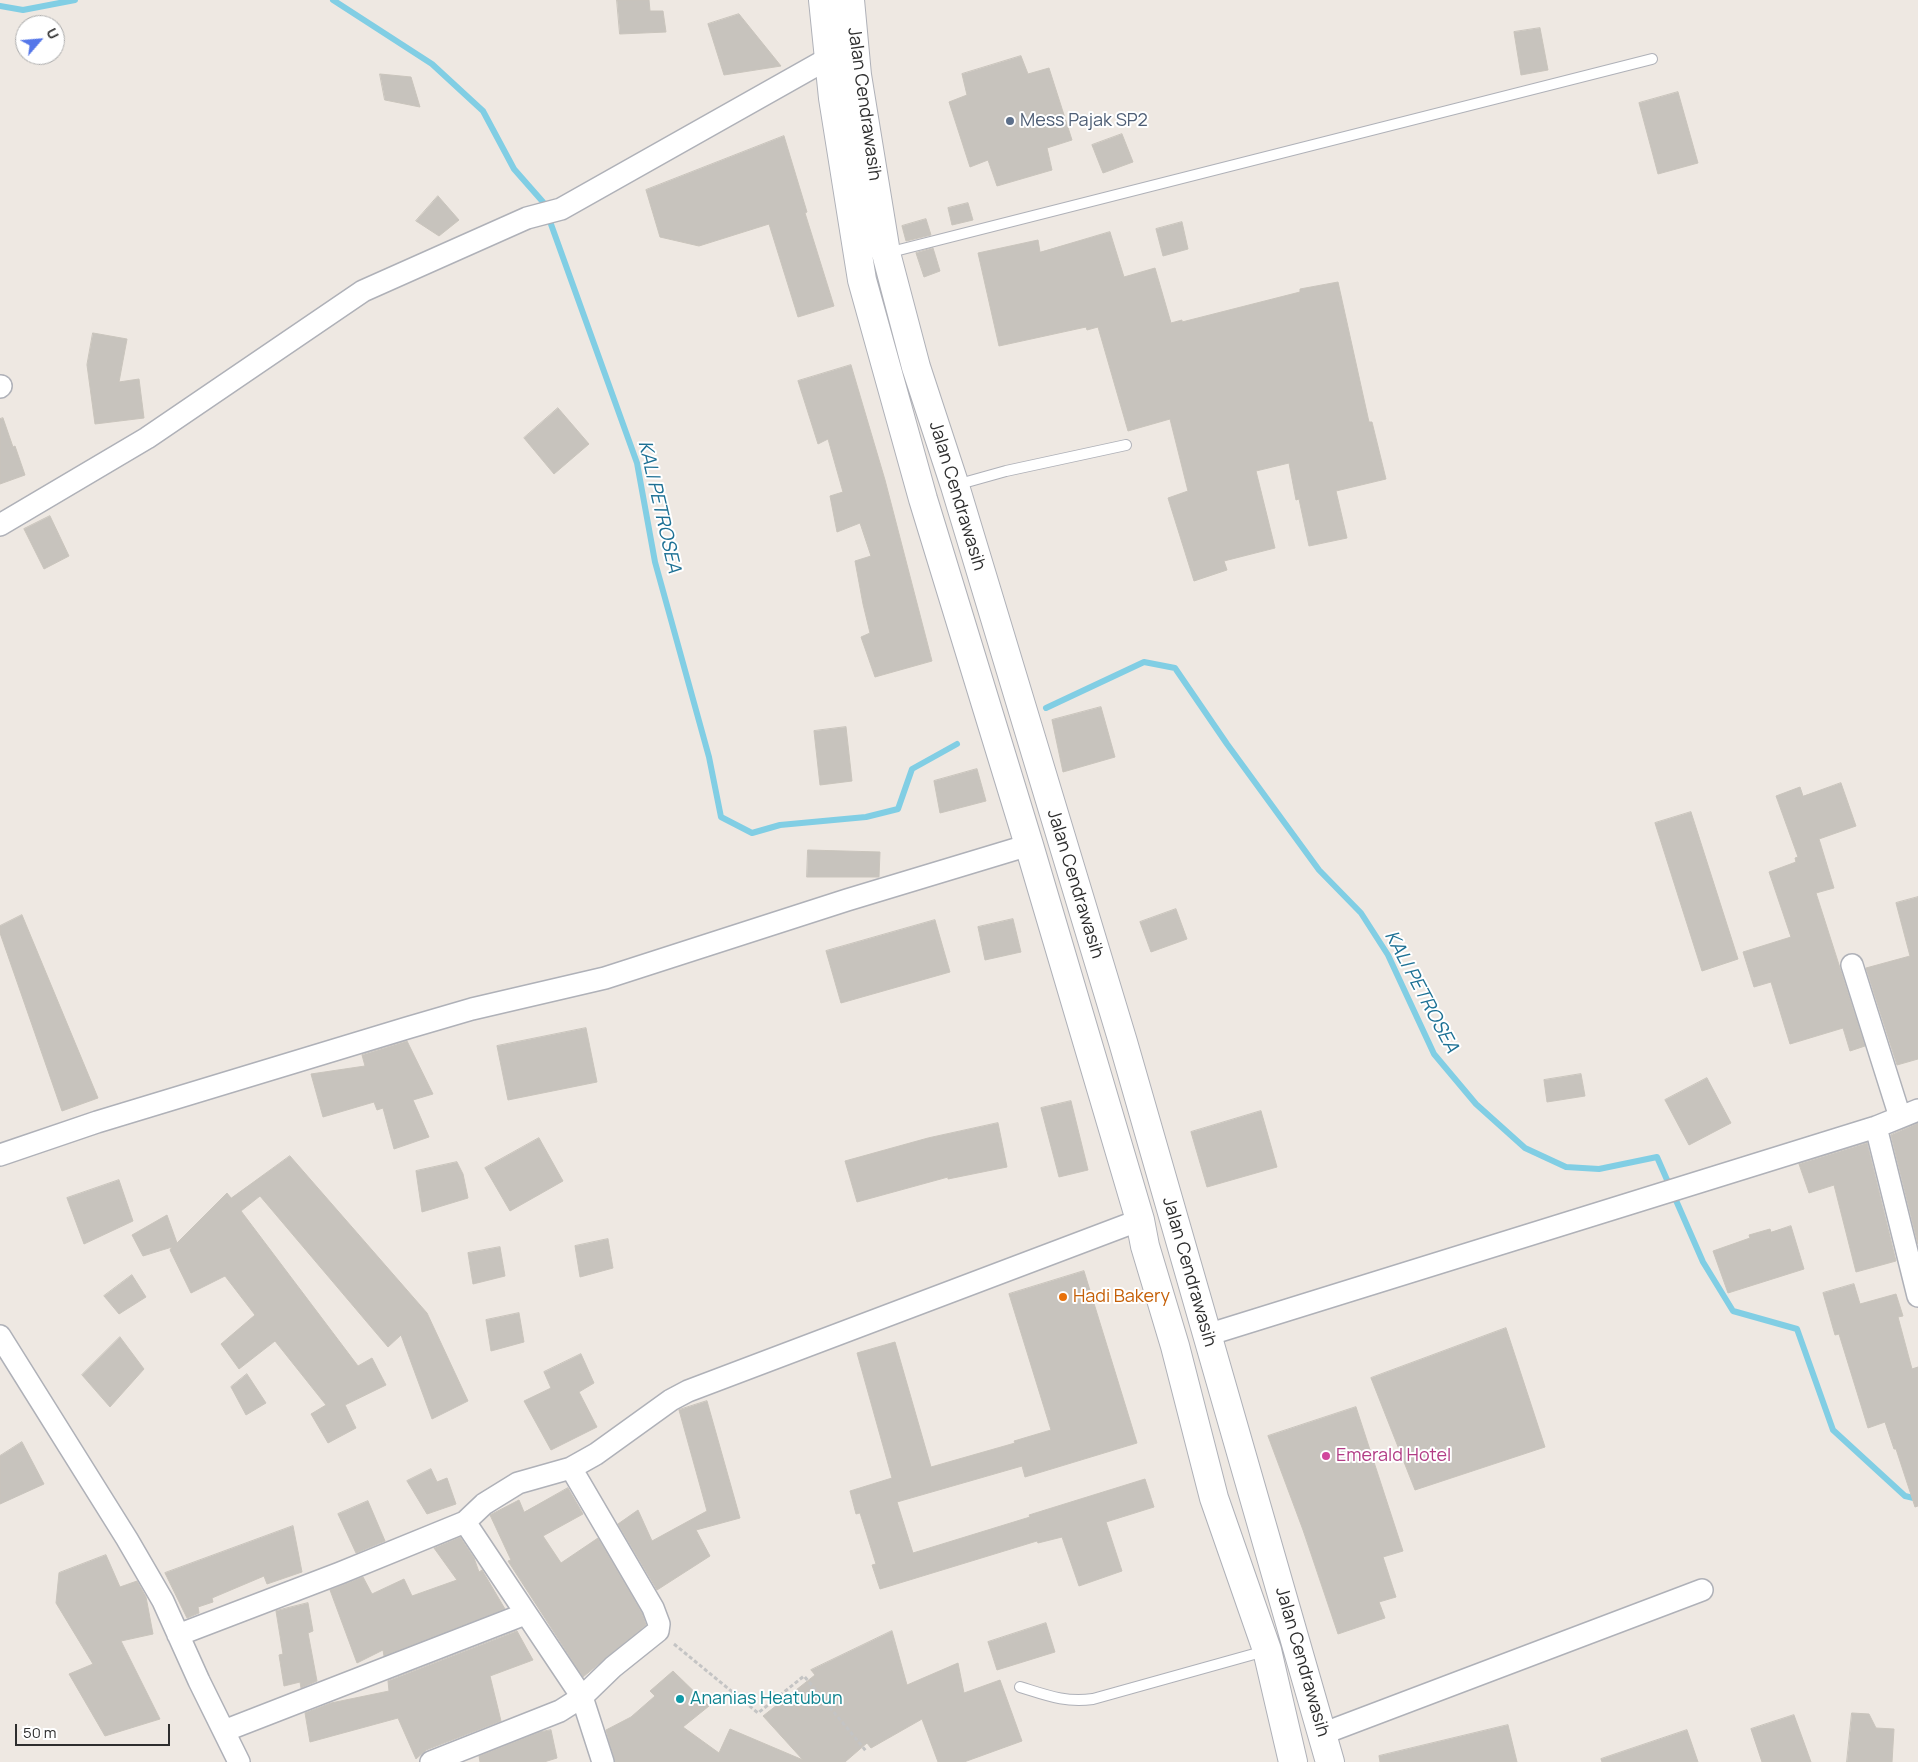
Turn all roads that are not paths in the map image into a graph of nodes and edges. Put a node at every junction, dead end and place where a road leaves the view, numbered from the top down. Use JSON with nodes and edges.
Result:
{"nodes":[{"id":1,"x":823,"y":0,"type":"edge"},
{"id":2,"x":850,"y":0,"type":"edge"},
{"id":3,"x":829,"y":58,"type":"junction"},
{"id":4,"x":1652,"y":59,"type":"dead end"},
{"id":5,"x":886,"y":253,"type":"junction"},
{"id":6,"x":1126,"y":445,"type":"dead end"},
{"id":7,"x":955,"y":486,"type":"junction"},
{"id":8,"x":0,"y":525,"type":"edge"},
{"id":9,"x":1029,"y":845,"type":"junction"},
{"id":10,"x":1852,"y":965,"type":"dead end"},
{"id":11,"x":1909,"y":1114,"type":"edge"},
{"id":12,"x":1876,"y":1127,"type":"junction"},
{"id":13,"x":0,"y":1154,"type":"edge"},
{"id":14,"x":1140,"y":1220,"type":"junction"},
{"id":15,"x":1918,"y":1296,"type":"edge"},
{"id":16,"x":1208,"y":1335,"type":"junction"},
{"id":17,"x":0,"y":1336,"type":"edge"},
{"id":18,"x":571,"y":1468,"type":"junction"},
{"id":19,"x":465,"y":1522,"type":"junction"},
{"id":20,"x":1702,"y":1590,"type":"dead end"},
{"id":21,"x":525,"y":1614,"type":"junction"},
{"id":22,"x":178,"y":1635,"type":"junction"},
{"id":23,"x":1267,"y":1650,"type":"junction"},
{"id":24,"x":1020,"y":1687,"type":"dead end"},
{"id":25,"x":582,"y":1697,"type":"junction"},
{"id":26,"x":224,"y":1731,"type":"junction"},
{"id":27,"x":1322,"y":1734,"type":"junction"},
{"id":28,"x":239,"y":1762,"type":"edge"},
{"id":29,"x":431,"y":1762,"type":"edge"},
{"id":30,"x":603,"y":1762,"type":"edge"},
{"id":31,"x":1293,"y":1762,"type":"edge"},
{"id":32,"x":1330,"y":1762,"type":"edge"}],
"edges":[{"from":1,"to":3,"type":"main road","name":"Jalan Cendrawasih"},
{"from":2,"to":5,"type":"main road","name":"Jalan Cendrawasih"},
{"from":3,"to":8,"type":"street"},
{"from":3,"to":9,"type":"main road","name":"Jalan Cendrawasih"},
{"from":4,"to":5,"type":"lane"},
{"from":5,"to":7,"type":"main road","name":"Jalan Cendrawasih"},
{"from":6,"to":7,"type":"lane"},
{"from":7,"to":16,"type":"main road","name":"Jalan Cendrawasih"},
{"from":9,"to":13,"type":"street"},
{"from":9,"to":14,"type":"main road","name":"Jalan Cendrawasih"},
{"from":10,"to":11,"type":"street"},
{"from":11,"to":12,"type":"street"},
{"from":12,"to":15,"type":"street"},
{"from":12,"to":16,"type":"street"},
{"from":14,"to":18,"type":"street"},
{"from":14,"to":23,"type":"main road","name":"Jalan Cendrawasih"},
{"from":16,"to":27,"type":"main road","name":"Jalan Cendrawasih"},
{"from":17,"to":22,"type":"street"},
{"from":18,"to":19,"type":"street"},
{"from":18,"to":25,"type":"street"},
{"from":19,"to":21,"type":"street"},
{"from":19,"to":22,"type":"street"},
{"from":20,"to":27,"type":"street"},
{"from":21,"to":25,"type":"street"},
{"from":21,"to":26,"type":"street"},
{"from":22,"to":26,"type":"street"},
{"from":23,"to":24,"type":"lane"},
{"from":23,"to":31,"type":"main road","name":"Jalan Cendrawasih"},
{"from":25,"to":29,"type":"street"},
{"from":25,"to":30,"type":"street"},
{"from":26,"to":28,"type":"street"},
{"from":27,"to":32,"type":"main road","name":"Jalan Cendrawasih"}]}
